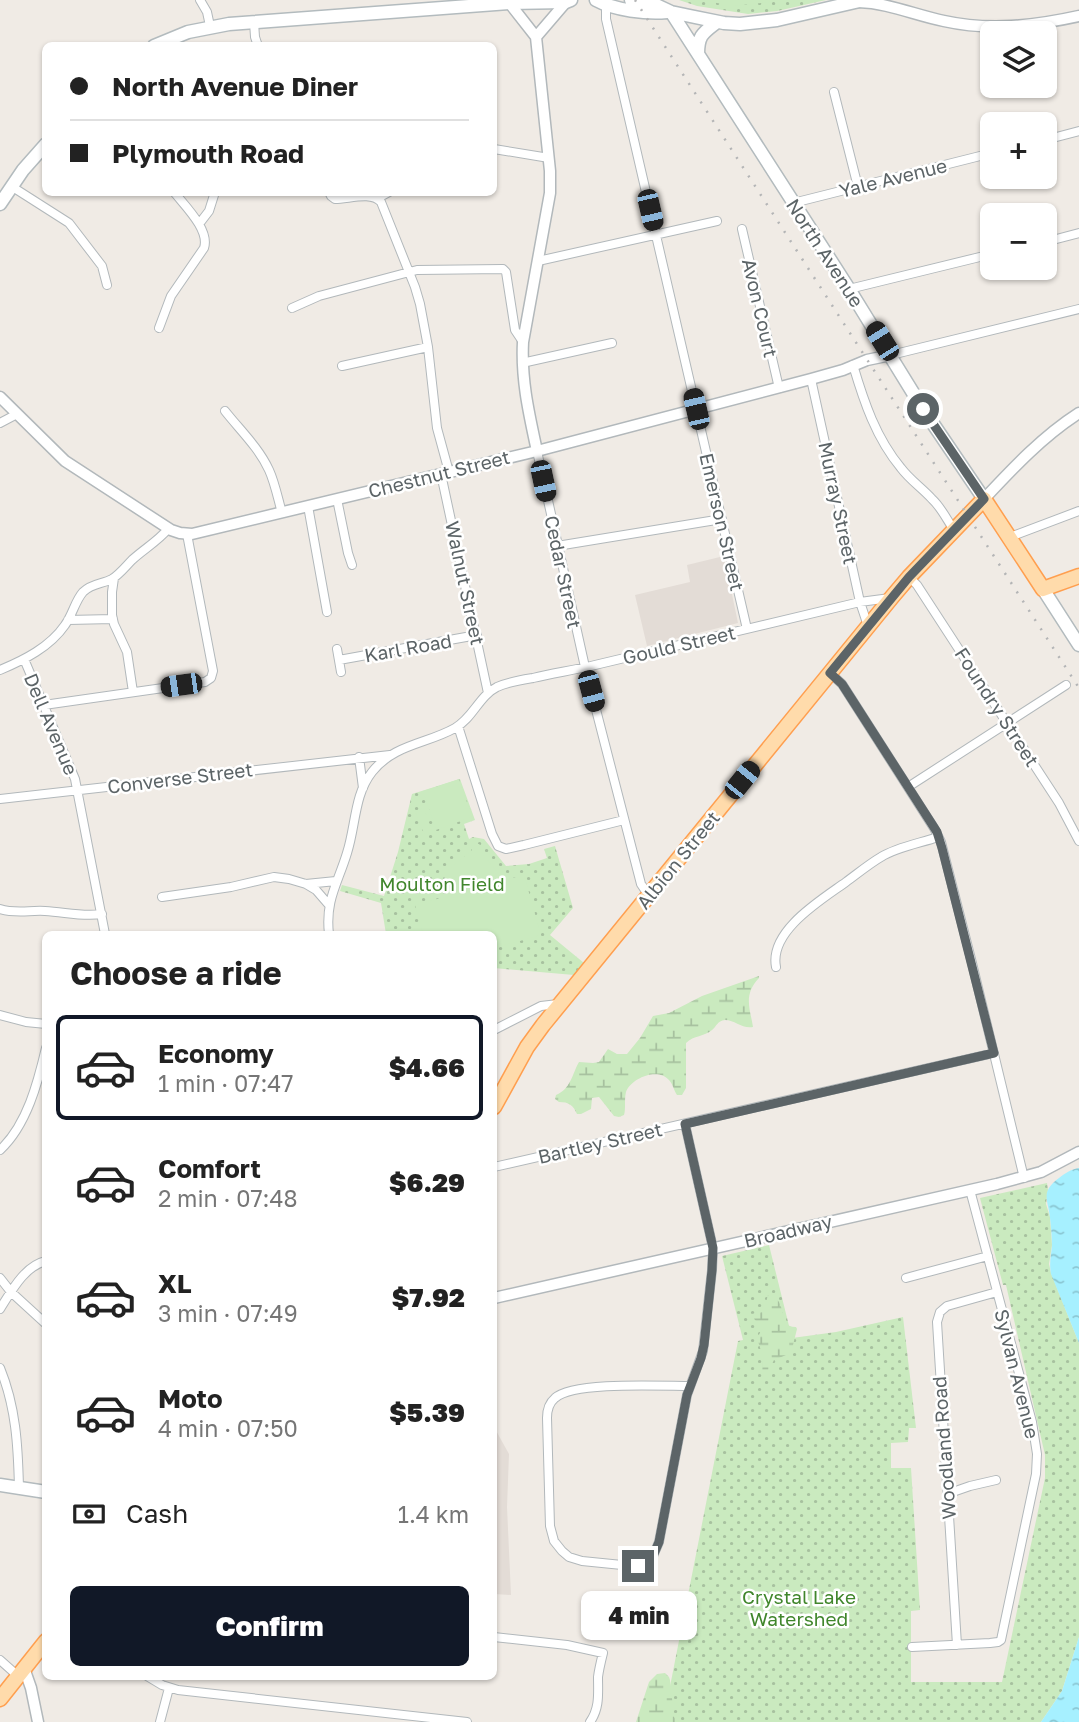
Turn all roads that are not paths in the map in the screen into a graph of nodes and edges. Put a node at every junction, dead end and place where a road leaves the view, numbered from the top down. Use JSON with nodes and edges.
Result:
{"nodes":[{"id":1,"x":200,"y":0,"type":"edge"},
{"id":2,"x":631,"y":0,"type":"edge"},
{"id":3,"x":508,"y":1,"type":"edge"},
{"id":4,"x":568,"y":1,"type":"edge"},
{"id":5,"x":861,"y":1,"type":"edge"},
{"id":6,"x":600,"y":2,"type":"edge"},
{"id":7,"x":904,"y":5,"type":"edge"},
{"id":8,"x":667,"y":6,"type":"edge"},
{"id":9,"x":1079,"y":16,"type":"edge"},
{"id":10,"x":254,"y":22,"type":"junction"},
{"id":11,"x":717,"y":22,"type":"junction"},
{"id":12,"x":210,"y":26,"type":"junction"},
{"id":13,"x":536,"y":37,"type":"junction"},
{"id":14,"x":172,"y":42,"type":"edge"},
{"id":15,"x":257,"y":42,"type":"edge"},
{"id":16,"x":698,"y":54,"type":"junction"},
{"id":17,"x":834,"y":92,"type":"dead end"},
{"id":18,"x":1079,"y":131,"type":"edge"},
{"id":19,"x":1057,"y":137,"type":"edge"},
{"id":20,"x":42,"y":149,"type":"edge"},
{"id":21,"x":497,"y":149,"type":"edge"},
{"id":22,"x":980,"y":156,"type":"edge"},
{"id":23,"x":549,"y":158,"type":"junction"},
{"id":24,"x":11,"y":186,"type":"junction"},
{"id":25,"x":858,"y":187,"type":"junction"},
{"id":26,"x":177,"y":196,"type":"edge"},
{"id":27,"x":214,"y":196,"type":"edge"},
{"id":28,"x":331,"y":196,"type":"edge"},
{"id":29,"x":371,"y":196,"type":"edge"},
{"id":30,"x":371,"y":196,"type":"edge"},
{"id":31,"x":382,"y":196,"type":"edge"},
{"id":32,"x":378,"y":198,"type":"junction"},
{"id":33,"x":793,"y":203,"type":"junction"},
{"id":34,"x":0,"y":204,"type":"edge"},
{"id":35,"x":717,"y":221,"type":"dead end"},
{"id":36,"x":199,"y":224,"type":"junction"},
{"id":37,"x":742,"y":229,"type":"dead end"},
{"id":38,"x":1079,"y":233,"type":"edge"},
{"id":39,"x":655,"y":236,"type":"junction"},
{"id":40,"x":1057,"y":239,"type":"edge"},
{"id":41,"x":980,"y":257,"type":"edge"},
{"id":42,"x":538,"y":261,"type":"junction"},
{"id":43,"x":408,"y":272,"type":"junction"},
{"id":44,"x":107,"y":285,"type":"dead end"},
{"id":45,"x":849,"y":289,"type":"junction"},
{"id":46,"x":292,"y":308,"type":"dead end"},
{"id":47,"x":1079,"y":309,"type":"edge"},
{"id":48,"x":159,"y":328,"type":"dead end"},
{"id":49,"x":523,"y":342,"type":"junction"},
{"id":50,"x":612,"y":343,"type":"dead end"},
{"id":51,"x":428,"y":347,"type":"junction"},
{"id":52,"x":891,"y":355,"type":"junction"},
{"id":53,"x":522,"y":363,"type":"junction"},
{"id":54,"x":853,"y":365,"type":"junction"},
{"id":55,"x":342,"y":366,"type":"dead end"},
{"id":56,"x":811,"y":379,"type":"junction"},
{"id":57,"x":779,"y":387,"type":"junction"},
{"id":58,"x":0,"y":397,"type":"edge"},
{"id":59,"x":696,"y":409,"type":"junction"},
{"id":60,"x":225,"y":411,"type":"dead end"},
{"id":61,"x":1079,"y":413,"type":"edge"},
{"id":62,"x":17,"y":414,"type":"junction"},
{"id":63,"x":0,"y":423,"type":"edge"},
{"id":64,"x":537,"y":451,"type":"junction"},
{"id":65,"x":445,"y":473,"type":"junction"},
{"id":66,"x":337,"y":499,"type":"junction"},
{"id":67,"x":984,"y":499,"type":"junction"},
{"id":68,"x":308,"y":506,"type":"junction"},
{"id":69,"x":1079,"y":511,"type":"edge"},
{"id":70,"x":282,"y":513,"type":"junction"},
{"id":71,"x":722,"y":519,"type":"junction"},
{"id":72,"x":168,"y":529,"type":"junction"},
{"id":73,"x":954,"y":530,"type":"junction"},
{"id":74,"x":187,"y":534,"type":"junction"},
{"id":75,"x":1010,"y":537,"type":"junction"},
{"id":76,"x":557,"y":546,"type":"junction"},
{"id":77,"x":352,"y":565,"type":"dead end"},
{"id":78,"x":1079,"y":576,"type":"edge"},
{"id":79,"x":909,"y":577,"type":"junction"},
{"id":80,"x":114,"y":578,"type":"junction"},
{"id":81,"x":1043,"y":589,"type":"junction"},
{"id":82,"x":892,"y":597,"type":"junction"},
{"id":83,"x":860,"y":602,"type":"junction"},
{"id":84,"x":327,"y":612,"type":"dead end"},
{"id":85,"x":113,"y":619,"type":"junction"},
{"id":86,"x":68,"y":620,"type":"junction"},
{"id":87,"x":868,"y":626,"type":"junction"},
{"id":88,"x":747,"y":629,"type":"junction"},
{"id":89,"x":477,"y":635,"type":"junction"},
{"id":90,"x":1079,"y":645,"type":"edge"},
{"id":91,"x":337,"y":649,"type":"dead end"},
{"id":92,"x":24,"y":659,"type":"junction"},
{"id":93,"x":339,"y":660,"type":"junction"},
{"id":94,"x":584,"y":667,"type":"junction"},
{"id":95,"x":0,"y":670,"type":"edge"},
{"id":96,"x":341,"y":672,"type":"dead end"},
{"id":97,"x":830,"y":673,"type":"junction"},
{"id":98,"x":1066,"y":685,"type":"dead end"},
{"id":99,"x":133,"y":692,"type":"junction"},
{"id":100,"x":488,"y":693,"type":"junction"},
{"id":101,"x":44,"y":705,"type":"junction"},
{"id":102,"x":1006,"y":724,"type":"junction"},
{"id":103,"x":458,"y":726,"type":"junction"},
{"id":104,"x":390,"y":755,"type":"junction"},
{"id":105,"x":359,"y":757,"type":"junction"},
{"id":106,"x":908,"y":787,"type":"junction"},
{"id":107,"x":363,"y":788,"type":"junction"},
{"id":108,"x":77,"y":790,"type":"junction"},
{"id":109,"x":0,"y":799,"type":"edge"},
{"id":110,"x":624,"y":820,"type":"junction"},
{"id":111,"x":939,"y":837,"type":"junction"},
{"id":112,"x":1079,"y":841,"type":"edge"},
{"id":113,"x":336,"y":881,"type":"junction"},
{"id":114,"x":306,"y":884,"type":"junction"},
{"id":115,"x":649,"y":896,"type":"junction"},
{"id":116,"x":162,"y":897,"type":"dead end"},
{"id":117,"x":329,"y":905,"type":"junction"},
{"id":118,"x":0,"y":909,"type":"edge"},
{"id":119,"x":102,"y":914,"type":"junction"},
{"id":120,"x":105,"y":931,"type":"edge"},
{"id":121,"x":329,"y":931,"type":"edge"},
{"id":122,"x":776,"y":967,"type":"dead end"},
{"id":123,"x":560,"y":1004,"type":"junction"},
{"id":124,"x":0,"y":1015,"type":"edge"},
{"id":125,"x":42,"y":1024,"type":"edge"},
{"id":126,"x":497,"y":1028,"type":"edge"},
{"id":127,"x":994,"y":1053,"type":"junction"},
{"id":128,"x":42,"y":1062,"type":"edge"},
{"id":129,"x":497,"y":1101,"type":"edge"},
{"id":130,"x":685,"y":1124,"type":"junction"},
{"id":131,"x":0,"y":1150,"type":"edge"},
{"id":132,"x":1079,"y":1152,"type":"edge"},
{"id":133,"x":497,"y":1166,"type":"edge"},
{"id":134,"x":1024,"y":1178,"type":"junction"},
{"id":135,"x":970,"y":1190,"type":"junction"},
{"id":136,"x":713,"y":1248,"type":"junction"},
{"id":137,"x":988,"y":1256,"type":"junction"},
{"id":138,"x":42,"y":1262,"type":"edge"},
{"id":139,"x":0,"y":1278,"type":"edge"},
{"id":140,"x":906,"y":1278,"type":"dead end"},
{"id":141,"x":11,"y":1292,"type":"junction"},
{"id":142,"x":997,"y":1293,"type":"junction"},
{"id":143,"x":497,"y":1297,"type":"edge"},
{"id":144,"x":0,"y":1309,"type":"edge"},
{"id":145,"x":42,"y":1320,"type":"edge"},
{"id":146,"x":0,"y":1368,"type":"edge"},
{"id":147,"x":690,"y":1386,"type":"junction"},
{"id":148,"x":996,"y":1480,"type":"dead end"},
{"id":149,"x":0,"y":1485,"type":"edge"},
{"id":150,"x":19,"y":1488,"type":"junction"},
{"id":151,"x":42,"y":1491,"type":"edge"},
{"id":152,"x":947,"y":1494,"type":"junction"},
{"id":153,"x":497,"y":1637,"type":"edge"},
{"id":154,"x":957,"y":1645,"type":"junction"},
{"id":155,"x":42,"y":1646,"type":"edge"},
{"id":156,"x":912,"y":1647,"type":"dead end"},
{"id":157,"x":0,"y":1660,"type":"edge"},
{"id":158,"x":21,"y":1672,"type":"junction"},
{"id":159,"x":154,"y":1680,"type":"edge"},
{"id":160,"x":169,"y":1688,"type":"junction"},
{"id":161,"x":0,"y":1699,"type":"edge"},
{"id":162,"x":38,"y":1722,"type":"edge"},
{"id":163,"x":160,"y":1722,"type":"edge"},
{"id":164,"x":467,"y":1722,"type":"edge"},
{"id":165,"x":590,"y":1722,"type":"edge"}],
"edges":[{"from":1,"to":12,"type":"street"},
{"from":2,"to":8,"type":"main road"},
{"from":3,"to":4,"type":"main road"},
{"from":3,"to":10,"type":"main road"},
{"from":3,"to":13,"type":"street"},
{"from":4,"to":13,"type":"street"},
{"from":5,"to":7,"type":"street"},
{"from":5,"to":11,"type":"main road"},
{"from":6,"to":8,"type":"main road"},
{"from":6,"to":39,"type":"street","name":"Emerson Street"},
{"from":7,"to":9,"type":"street"},
{"from":8,"to":11,"type":"main road"},
{"from":8,"to":16,"type":"main road","name":"North Avenue"},
{"from":10,"to":12,"type":"main road"},
{"from":10,"to":15,"type":"street"},
{"from":11,"to":16,"type":"main road"},
{"from":12,"to":14,"type":"main road"},
{"from":13,"to":23,"type":"street","name":"Cedar Street"},
{"from":16,"to":33,"type":"main road","name":"North Avenue"},
{"from":17,"to":25,"type":"street"},
{"from":18,"to":19,"type":"street"},
{"from":20,"to":24,"type":"main road"},
{"from":21,"to":23,"type":"street"},
{"from":22,"to":25,"type":"street","name":"Yale Avenue"},
{"from":23,"to":42,"type":"street","name":"Cedar Street"},
{"from":24,"to":34,"type":"main road"},
{"from":24,"to":44,"type":"street"},
{"from":25,"to":33,"type":"street","name":"Yale Avenue"},
{"from":26,"to":36,"type":"street"},
{"from":27,"to":36,"type":"street"},
{"from":28,"to":30,"type":"street"},
{"from":29,"to":32,"type":"street"},
{"from":31,"to":32,"type":"street"},
{"from":32,"to":43,"type":"street","name":"Walnut Street"},
{"from":33,"to":45,"type":"main road","name":"North Avenue"},
{"from":35,"to":39,"type":"street"},
{"from":36,"to":48,"type":"street"},
{"from":37,"to":57,"type":"street","name":"Avon Court"},
{"from":38,"to":40,"type":"street"},
{"from":39,"to":42,"type":"street"},
{"from":39,"to":59,"type":"street","name":"Emerson Street"},
{"from":41,"to":45,"type":"street"},
{"from":42,"to":49,"type":"street","name":"Cedar Street"},
{"from":43,"to":46,"type":"street"},
{"from":43,"to":49,"type":"street"},
{"from":43,"to":51,"type":"street","name":"Walnut Street"},
{"from":45,"to":52,"type":"main road","name":"North Avenue"},
{"from":47,"to":52,"type":"street","name":"Chestnut Street"},
{"from":49,"to":53,"type":"street","name":"Cedar Street"},
{"from":50,"to":53,"type":"street"},
{"from":51,"to":55,"type":"street"},
{"from":51,"to":65,"type":"street","name":"Walnut Street"},
{"from":52,"to":54,"type":"street","name":"Chestnut Street"},
{"from":52,"to":67,"type":"main road","name":"North Avenue"},
{"from":53,"to":64,"type":"street","name":"Cedar Street"},
{"from":54,"to":56,"type":"street","name":"Chestnut Street"},
{"from":54,"to":73,"type":"street"},
{"from":56,"to":57,"type":"street","name":"Chestnut Street"},
{"from":56,"to":83,"type":"street","name":"Murray Street"},
{"from":57,"to":59,"type":"street","name":"Chestnut Street"},
{"from":58,"to":62,"type":"street","name":"Chestnut Street"},
{"from":59,"to":64,"type":"street","name":"Chestnut Street"},
{"from":59,"to":71,"type":"street","name":"Emerson Street"},
{"from":60,"to":70,"type":"street"},
{"from":61,"to":67,"type":"street","name":"Albion Street"},
{"from":62,"to":63,"type":"street"},
{"from":62,"to":72,"type":"street","name":"Chestnut Street"},
{"from":64,"to":65,"type":"street","name":"Chestnut Street"},
{"from":64,"to":76,"type":"street","name":"Cedar Street"},
{"from":65,"to":66,"type":"street","name":"Chestnut Street"},
{"from":65,"to":89,"type":"street","name":"Walnut Street"},
{"from":66,"to":68,"type":"street","name":"Chestnut Street"},
{"from":66,"to":77,"type":"street"},
{"from":67,"to":73,"type":"main road","name":"Albion Street"},
{"from":67,"to":75,"type":"main road","name":"North Avenue"},
{"from":68,"to":70,"type":"street","name":"Chestnut Street"},
{"from":68,"to":84,"type":"street"},
{"from":69,"to":75,"type":"street"},
{"from":70,"to":74,"type":"street","name":"Chestnut Street"},
{"from":71,"to":76,"type":"street"},
{"from":71,"to":88,"type":"street","name":"Emerson Street"},
{"from":72,"to":74,"type":"street","name":"Chestnut Street"},
{"from":72,"to":80,"type":"street"},
{"from":73,"to":79,"type":"main road","name":"Albion Street"},
{"from":74,"to":99,"type":"street"},
{"from":75,"to":81,"type":"main road","name":"North Avenue"},
{"from":76,"to":94,"type":"street","name":"Cedar Street"},
{"from":78,"to":81,"type":"main road"},
{"from":79,"to":82,"type":"main road","name":"Albion Street"},
{"from":79,"to":102,"type":"street","name":"Foundry Street"},
{"from":80,"to":85,"type":"street"},
{"from":80,"to":86,"type":"street"},
{"from":81,"to":90,"type":"main road","name":"North Avenue"},
{"from":82,"to":83,"type":"street","name":"Gould Street"},
{"from":82,"to":87,"type":"main road","name":"Albion Street"},
{"from":83,"to":87,"type":"street","name":"Murray Street"},
{"from":83,"to":88,"type":"street","name":"Gould Street"},
{"from":85,"to":86,"type":"street"},
{"from":85,"to":99,"type":"street"},
{"from":86,"to":92,"type":"street"},
{"from":87,"to":97,"type":"main road","name":"Albion Street"},
{"from":88,"to":94,"type":"street","name":"Gould Street"},
{"from":89,"to":93,"type":"street","name":"Karl Road"},
{"from":89,"to":100,"type":"street","name":"Walnut Street"},
{"from":91,"to":93,"type":"street","name":"Karl Road"},
{"from":92,"to":95,"type":"street"},
{"from":92,"to":101,"type":"street","name":"Dell Avenue"},
{"from":93,"to":96,"type":"street","name":"Karl Road"},
{"from":94,"to":100,"type":"street","name":"Gould Street"},
{"from":94,"to":110,"type":"street","name":"Cedar Street"},
{"from":97,"to":106,"type":"street"},
{"from":97,"to":115,"type":"main road","name":"Albion Street"},
{"from":98,"to":102,"type":"street"},
{"from":99,"to":101,"type":"street"},
{"from":100,"to":103,"type":"street","name":"Gould Street"},
{"from":101,"to":108,"type":"street","name":"Dell Avenue"},
{"from":102,"to":106,"type":"street"},
{"from":102,"to":112,"type":"street","name":"Foundry Street"},
{"from":103,"to":104,"type":"street","name":"Gould Street"},
{"from":103,"to":110,"type":"street"},
{"from":104,"to":105,"type":"street","name":"Converse Street"},
{"from":104,"to":107,"type":"street","name":"Gould Street"},
{"from":105,"to":107,"type":"street"},
{"from":105,"to":108,"type":"street","name":"Converse Street"},
{"from":106,"to":111,"type":"street"},
{"from":107,"to":113,"type":"street","name":"Gould Street"},
{"from":108,"to":109,"type":"street","name":"Converse Street"},
{"from":108,"to":119,"type":"street","name":"Dell Avenue"},
{"from":110,"to":115,"type":"street","name":"Cedar Street"},
{"from":111,"to":122,"type":"street"},
{"from":111,"to":127,"type":"street"},
{"from":113,"to":114,"type":"street"},
{"from":113,"to":117,"type":"street","name":"Gould Street"},
{"from":114,"to":116,"type":"street"},
{"from":114,"to":117,"type":"street"},
{"from":115,"to":123,"type":"main road","name":"Albion Street"},
{"from":117,"to":121,"type":"street","name":"Gould Street"},
{"from":118,"to":119,"type":"street"},
{"from":119,"to":120,"type":"street","name":"Dell Avenue"},
{"from":123,"to":126,"type":"street"},
{"from":123,"to":129,"type":"main road","name":"Albion Street"},
{"from":124,"to":125,"type":"street"},
{"from":127,"to":130,"type":"street","name":"Bartley Street"},
{"from":127,"to":134,"type":"street"},
{"from":128,"to":131,"type":"street"},
{"from":130,"to":133,"type":"street","name":"Bartley Street"},
{"from":130,"to":136,"type":"street"},
{"from":132,"to":134,"type":"street","name":"Broadway"},
{"from":134,"to":135,"type":"street","name":"Broadway"},
{"from":135,"to":136,"type":"street","name":"Broadway"},
{"from":135,"to":137,"type":"street","name":"Sylvan Avenue"},
{"from":136,"to":143,"type":"street","name":"Broadway"},
{"from":136,"to":147,"type":"street"},
{"from":137,"to":140,"type":"street"},
{"from":137,"to":142,"type":"street","name":"Sylvan Avenue"},
{"from":138,"to":141,"type":"street"},
{"from":139,"to":141,"type":"street"},
{"from":141,"to":144,"type":"street"},
{"from":141,"to":145,"type":"street"},
{"from":142,"to":152,"type":"street","name":"Woodland Road"},
{"from":142,"to":154,"type":"street","name":"Sylvan Avenue"},
{"from":146,"to":150,"type":"street"},
{"from":147,"to":147,"type":"street"},
{"from":148,"to":152,"type":"street"},
{"from":149,"to":150,"type":"main road"},
{"from":150,"to":151,"type":"main road"},
{"from":152,"to":154,"type":"street","name":"Woodland Road"},
{"from":153,"to":165,"type":"street"},
{"from":154,"to":156,"type":"street"},
{"from":155,"to":158,"type":"main road"},
{"from":157,"to":158,"type":"street"},
{"from":158,"to":161,"type":"main road"},
{"from":158,"to":162,"type":"street"},
{"from":159,"to":160,"type":"street"},
{"from":160,"to":163,"type":"street"},
{"from":160,"to":164,"type":"street"}]}
